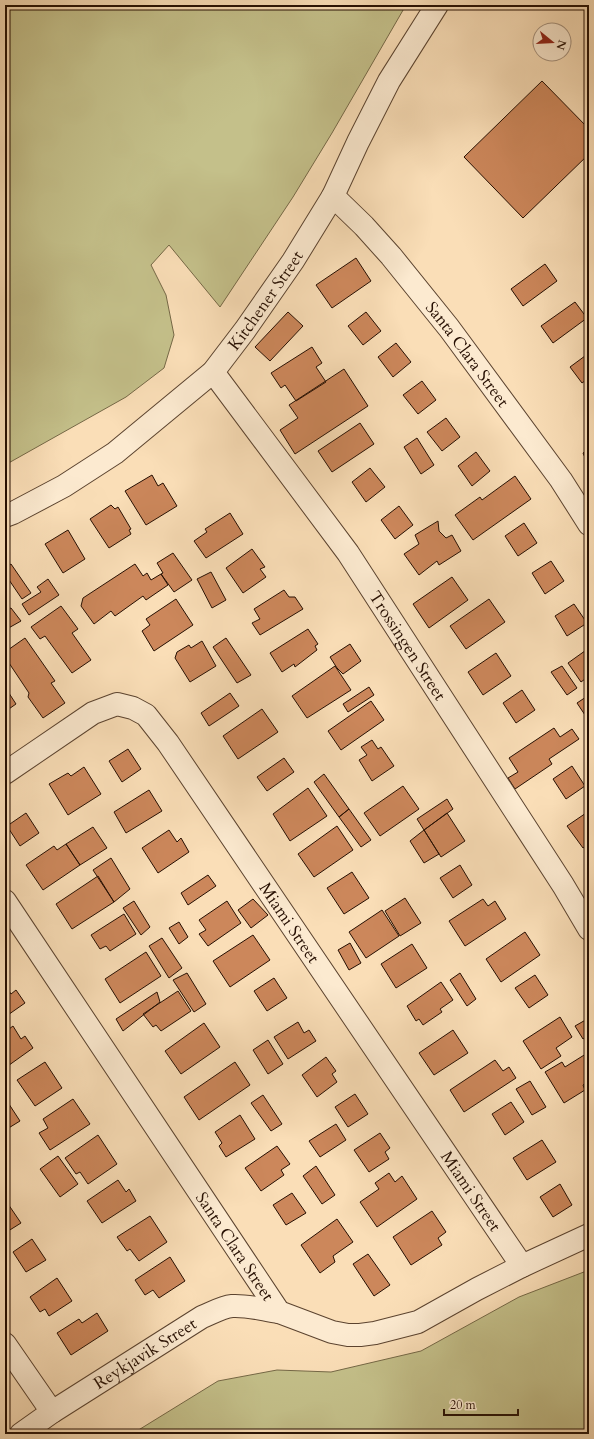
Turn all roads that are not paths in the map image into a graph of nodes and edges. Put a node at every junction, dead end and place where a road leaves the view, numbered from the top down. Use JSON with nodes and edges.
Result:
{"nodes":[{"id":1,"x":437,"y":5,"type":"edge"},
{"id":2,"x":333,"y":196,"type":"junction"},
{"id":3,"x":213,"y":372,"type":"junction"},
{"id":4,"x":5,"y":516,"type":"edge"},
{"id":5,"x":589,"y":524,"type":"edge"},
{"id":6,"x":5,"y":772,"type":"edge"},
{"id":7,"x":5,"y":901,"type":"edge"},
{"id":8,"x":589,"y":929,"type":"edge"},
{"id":9,"x":589,"y":1235,"type":"edge"},
{"id":10,"x":522,"y":1266,"type":"junction"},
{"id":11,"x":280,"y":1312,"type":"junction"},
{"id":12,"x":5,"y":1344,"type":"edge"},
{"id":13,"x":52,"y":1412,"type":"junction"},
{"id":14,"x":21,"y":1434,"type":"edge"}],
"edges":[{"from":1,"to":2,"type":"street","name":"Kitchener Street"},
{"from":2,"to":3,"type":"street","name":"Kitchener Street"},
{"from":2,"to":5,"type":"street","name":"Santa Clara Street"},
{"from":3,"to":4,"type":"street","name":"Kitchener Street"},
{"from":3,"to":8,"type":"street","name":"Trossingen Street"},
{"from":6,"to":10,"type":"street","name":"Miami Street"},
{"from":7,"to":11,"type":"street","name":"Santa Clara Street"},
{"from":9,"to":10,"type":"street","name":"Santa Clara Street"},
{"from":10,"to":11,"type":"street","name":"Santa Clara Street"},
{"from":11,"to":13,"type":"street","name":"Reykjavik Street"},
{"from":12,"to":13,"type":"street"},
{"from":13,"to":14,"type":"street","name":"Reykjavik Street"}]}
